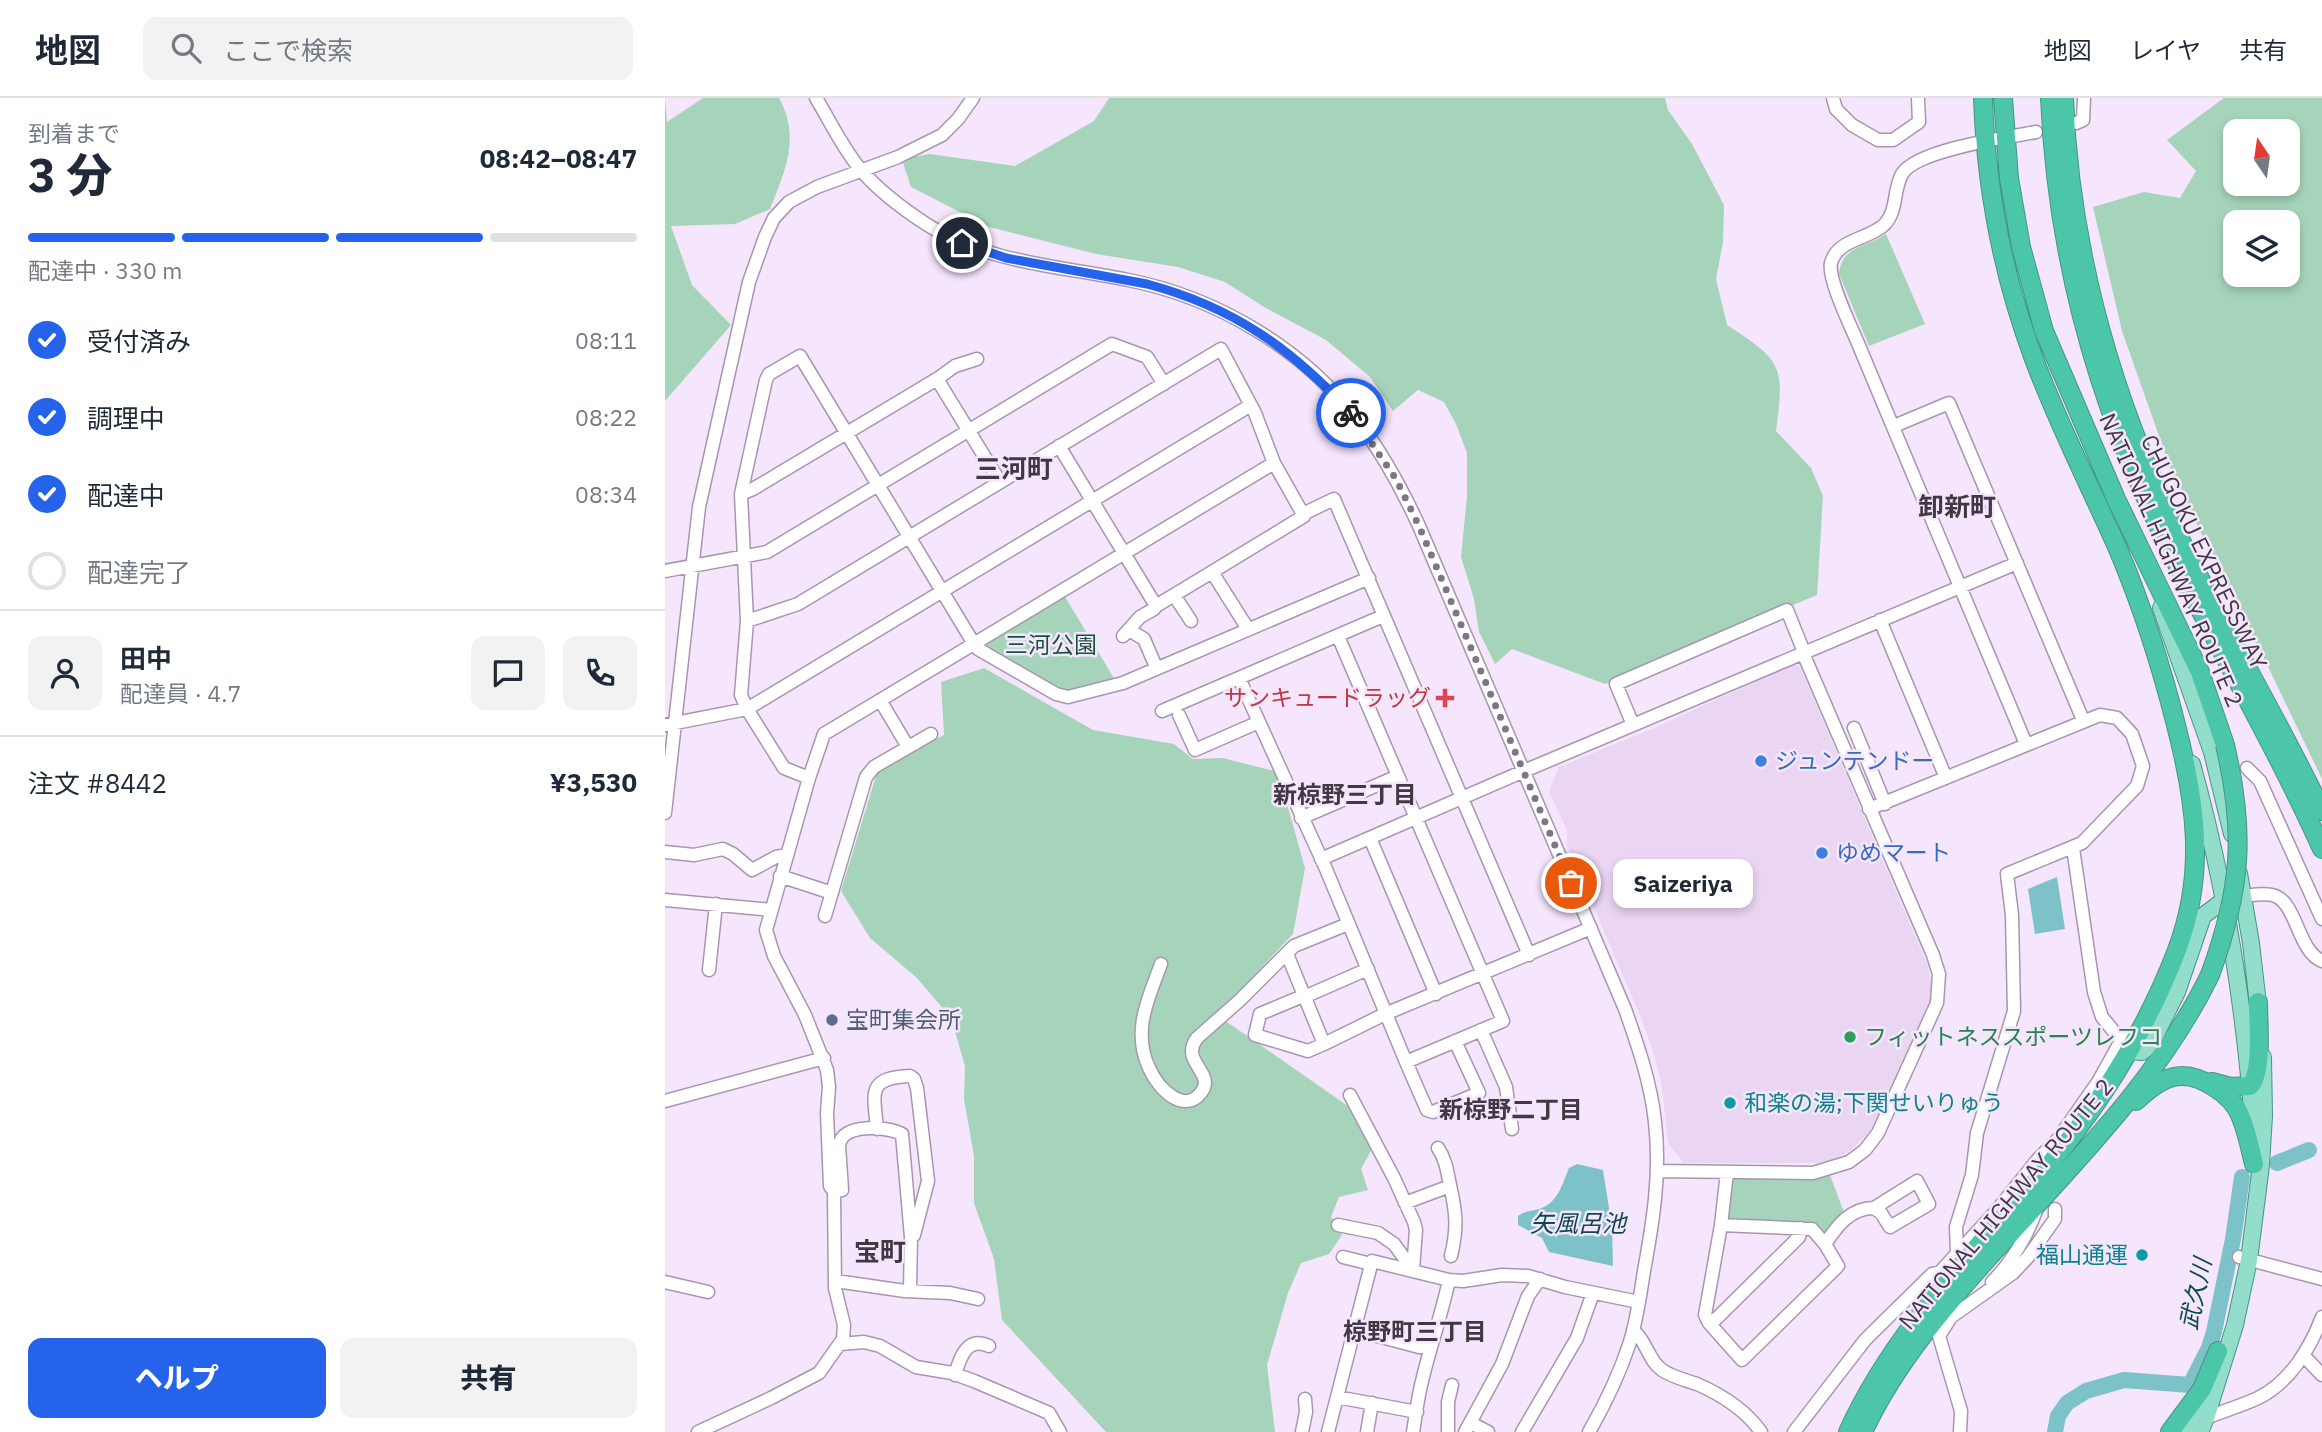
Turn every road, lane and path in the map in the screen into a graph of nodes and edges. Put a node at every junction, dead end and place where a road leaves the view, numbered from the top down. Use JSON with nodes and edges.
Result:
{"nodes":[{"id":1,"x":816,"y":98,"type":"edge"},
{"id":2,"x":973,"y":98,"type":"edge"},
{"id":3,"x":1833,"y":98,"type":"edge"},
{"id":4,"x":1918,"y":98,"type":"edge"},
{"id":5,"x":1983,"y":98,"type":"edge"},
{"id":6,"x":2003,"y":98,"type":"edge"},
{"id":7,"x":2050,"y":98,"type":"edge"},
{"id":8,"x":2064,"y":98,"type":"edge"},
{"id":9,"x":2084,"y":98,"type":"edge"},
{"id":10,"x":2076,"y":123,"type":"dead end"},
{"id":11,"x":2036,"y":132,"type":"dead end"},
{"id":12,"x":2005,"y":137,"type":"junction"},
{"id":13,"x":1986,"y":141,"type":"junction"},
{"id":14,"x":860,"y":169,"type":"junction"},
{"id":15,"x":977,"y":359,"type":"dead end"},
{"id":16,"x":937,"y":379,"type":"junction"},
{"id":17,"x":1164,"y":384,"type":"junction"},
{"id":18,"x":1251,"y":405,"type":"junction"},
{"id":19,"x":1894,"y":426,"type":"junction"},
{"id":20,"x":967,"y":431,"type":"junction"},
{"id":21,"x":846,"y":433,"type":"junction"},
{"id":22,"x":1059,"y":446,"type":"junction"},
{"id":23,"x":1274,"y":463,"type":"junction"},
{"id":24,"x":1000,"y":482,"type":"junction"},
{"id":25,"x":878,"y":485,"type":"junction"},
{"id":26,"x":741,"y":494,"type":"junction"},
{"id":27,"x":1091,"y":501,"type":"junction"},
{"id":28,"x":1303,"y":514,"type":"junction"},
{"id":29,"x":909,"y":537,"type":"junction"},
{"id":30,"x":2140,"y":550,"type":"junction"},
{"id":31,"x":1124,"y":554,"type":"junction"},
{"id":32,"x":744,"y":557,"type":"junction"},
{"id":33,"x":2017,"y":563,"type":"junction"},
{"id":34,"x":691,"y":566,"type":"junction"},
{"id":35,"x":665,"y":571,"type":"edge"},
{"id":36,"x":1212,"y":572,"type":"junction"},
{"id":37,"x":1369,"y":578,"type":"junction"},
{"id":38,"x":1961,"y":587,"type":"junction"},
{"id":39,"x":941,"y":591,"type":"junction"},
{"id":40,"x":1174,"y":595,"type":"junction"},
{"id":41,"x":1156,"y":606,"type":"junction"},
{"id":42,"x":1383,"y":616,"type":"junction"},
{"id":43,"x":1880,"y":620,"type":"junction"},
{"id":44,"x":747,"y":621,"type":"junction"},
{"id":45,"x":1191,"y":621,"type":"dead end"},
{"id":46,"x":1248,"y":629,"type":"junction"},
{"id":47,"x":1338,"y":636,"type":"junction"},
{"id":48,"x":974,"y":644,"type":"junction"},
{"id":49,"x":1804,"y":652,"type":"junction"},
{"id":50,"x":1156,"y":667,"type":"junction"},
{"id":51,"x":1240,"y":678,"type":"junction"},
{"id":52,"x":2165,"y":678,"type":"junction"},
{"id":53,"x":880,"y":700,"type":"junction"},
{"id":54,"x":747,"y":709,"type":"junction"},
{"id":55,"x":1162,"y":711,"type":"dead end"},
{"id":56,"x":1179,"y":715,"type":"dead end"},
{"id":57,"x":2083,"y":720,"type":"junction"},
{"id":58,"x":1259,"y":722,"type":"junction"},
{"id":59,"x":670,"y":724,"type":"edge"},
{"id":60,"x":1633,"y":725,"type":"junction"},
{"id":61,"x":1854,"y":728,"type":"dead end"},
{"id":62,"x":931,"y":734,"type":"dead end"},
{"id":63,"x":2026,"y":744,"type":"junction"},
{"id":64,"x":908,"y":747,"type":"junction"},
{"id":65,"x":2247,"y":768,"type":"dead end"},
{"id":66,"x":1524,"y":771,"type":"junction"},
{"id":67,"x":1398,"y":776,"type":"junction"},
{"id":68,"x":809,"y":778,"type":"junction"},
{"id":69,"x":1946,"y":778,"type":"junction"},
{"id":70,"x":1461,"y":798,"type":"junction"},
{"id":71,"x":1885,"y":804,"type":"junction"},
{"id":72,"x":1869,"y":809,"type":"junction"},
{"id":73,"x":2322,"y":811,"type":"edge"},
{"id":74,"x":665,"y":813,"type":"edge"},
{"id":75,"x":1301,"y":818,"type":"junction"},
{"id":76,"x":1415,"y":818,"type":"junction"},
{"id":77,"x":1370,"y":838,"type":"junction"},
{"id":78,"x":2073,"y":848,"type":"junction"},
{"id":79,"x":2322,"y":849,"type":"edge"},
{"id":80,"x":665,"y":852,"type":"edge"},
{"id":81,"x":787,"y":855,"type":"junction"},
{"id":82,"x":1321,"y":859,"type":"junction"},
{"id":83,"x":781,"y":876,"type":"junction"},
{"id":84,"x":832,"y":893,"type":"junction"},
{"id":85,"x":2243,"y":896,"type":"junction"},
{"id":86,"x":665,"y":900,"type":"edge"},
{"id":87,"x":2224,"y":900,"type":"junction"},
{"id":88,"x":716,"y":904,"type":"junction"},
{"id":89,"x":771,"y":910,"type":"junction"},
{"id":90,"x":825,"y":916,"type":"dead end"},
{"id":91,"x":2322,"y":919,"type":"edge"},
{"id":92,"x":1348,"y":924,"type":"junction"},
{"id":93,"x":1591,"y":928,"type":"junction"},
{"id":94,"x":2193,"y":947,"type":"junction"},
{"id":95,"x":2233,"y":948,"type":"junction"},
{"id":96,"x":1287,"y":954,"type":"junction"},
{"id":97,"x":1529,"y":955,"type":"junction"},
{"id":98,"x":2322,"y":961,"type":"edge"},
{"id":99,"x":1161,"y":964,"type":"dead end"},
{"id":100,"x":1368,"y":969,"type":"junction"},
{"id":101,"x":709,"y":971,"type":"dead end"},
{"id":102,"x":1483,"y":975,"type":"junction"},
{"id":103,"x":1436,"y":994,"type":"junction"},
{"id":104,"x":1303,"y":996,"type":"junction"},
{"id":105,"x":2258,"y":1002,"type":"junction"},
{"id":106,"x":2149,"y":1013,"type":"junction"},
{"id":107,"x":1385,"y":1014,"type":"junction"},
{"id":108,"x":1481,"y":1030,"type":"junction"},
{"id":109,"x":1455,"y":1041,"type":"junction"},
{"id":110,"x":1324,"y":1044,"type":"junction"},
{"id":111,"x":2125,"y":1045,"type":"junction"},
{"id":112,"x":824,"y":1058,"type":"junction"},
{"id":113,"x":1405,"y":1062,"type":"junction"},
{"id":114,"x":2201,"y":1079,"type":"junction"},
{"id":115,"x":2250,"y":1086,"type":"junction"},
{"id":116,"x":1350,"y":1095,"type":"dead end"},
{"id":117,"x":665,"y":1101,"type":"edge"},
{"id":118,"x":2112,"y":1121,"type":"junction"},
{"id":119,"x":877,"y":1129,"type":"junction"},
{"id":120,"x":1512,"y":1129,"type":"dead end"},
{"id":121,"x":1439,"y":1148,"type":"dead end"},
{"id":122,"x":2254,"y":1164,"type":"junction"},
{"id":123,"x":1657,"y":1171,"type":"junction"},
{"id":124,"x":1727,"y":1172,"type":"junction"},
{"id":125,"x":1450,"y":1186,"type":"junction"},
{"id":126,"x":834,"y":1192,"type":"junction"},
{"id":127,"x":1405,"y":1203,"type":"junction"},
{"id":128,"x":2047,"y":1205,"type":"junction"},
{"id":129,"x":1874,"y":1208,"type":"dead end"},
{"id":130,"x":1338,"y":1225,"type":"dead end"},
{"id":131,"x":1721,"y":1226,"type":"junction"},
{"id":132,"x":1801,"y":1228,"type":"junction"},
{"id":133,"x":911,"y":1240,"type":"junction"},
{"id":134,"x":1825,"y":1244,"type":"junction"},
{"id":135,"x":1957,"y":1254,"type":"junction"},
{"id":136,"x":1451,"y":1256,"type":"dead end"},
{"id":137,"x":1343,"y":1257,"type":"dead end"},
{"id":138,"x":2244,"y":1259,"type":"junction"},
{"id":139,"x":1371,"y":1264,"type":"junction"},
{"id":140,"x":1413,"y":1270,"type":"junction"},
{"id":141,"x":1541,"y":1279,"type":"junction"},
{"id":142,"x":2322,"y":1279,"type":"edge"},
{"id":143,"x":1450,"y":1280,"type":"junction"},
{"id":144,"x":836,"y":1281,"type":"junction"},
{"id":145,"x":665,"y":1282,"type":"edge"},
{"id":146,"x":910,"y":1290,"type":"junction"},
{"id":147,"x":708,"y":1292,"type":"dead end"},
{"id":148,"x":1593,"y":1293,"type":"junction"},
{"id":149,"x":1977,"y":1297,"type":"junction"},
{"id":150,"x":978,"y":1299,"type":"dead end"},
{"id":151,"x":1639,"y":1302,"type":"junction"},
{"id":152,"x":2322,"y":1317,"type":"edge"},
{"id":153,"x":1709,"y":1323,"type":"junction"},
{"id":154,"x":1355,"y":1330,"type":"junction"},
{"id":155,"x":1634,"y":1331,"type":"junction"},
{"id":156,"x":840,"y":1344,"type":"junction"},
{"id":157,"x":989,"y":1346,"type":"dead end"},
{"id":158,"x":1431,"y":1347,"type":"junction"},
{"id":159,"x":2218,"y":1351,"type":"junction"},
{"id":160,"x":2303,"y":1355,"type":"junction"},
{"id":161,"x":955,"y":1375,"type":"junction"},
{"id":162,"x":2322,"y":1375,"type":"edge"},
{"id":163,"x":1452,"y":1385,"type":"dead end"},
{"id":164,"x":1337,"y":1397,"type":"junction"},
{"id":165,"x":1305,"y":1399,"type":"dead end"},
{"id":166,"x":1372,"y":1403,"type":"junction"},
{"id":167,"x":1417,"y":1412,"type":"junction"},
{"id":168,"x":2203,"y":1425,"type":"edge"},
{"id":169,"x":1468,"y":1427,"type":"edge"},
{"id":170,"x":698,"y":1432,"type":"edge"},
{"id":171,"x":1060,"y":1432,"type":"edge"},
{"id":172,"x":1302,"y":1432,"type":"edge"},
{"id":173,"x":1328,"y":1432,"type":"edge"},
{"id":174,"x":1367,"y":1432,"type":"edge"},
{"id":175,"x":1413,"y":1432,"type":"edge"},
{"id":176,"x":1448,"y":1432,"type":"edge"},
{"id":177,"x":1488,"y":1432,"type":"edge"},
{"id":178,"x":1522,"y":1432,"type":"edge"},
{"id":179,"x":1589,"y":1432,"type":"edge"},
{"id":180,"x":1761,"y":1432,"type":"edge"},
{"id":181,"x":1794,"y":1432,"type":"edge"},
{"id":182,"x":1848,"y":1432,"type":"edge"},
{"id":183,"x":1863,"y":1432,"type":"edge"},
{"id":184,"x":1960,"y":1432,"type":"edge"},
{"id":185,"x":2170,"y":1432,"type":"edge"},
{"id":186,"x":2186,"y":1432,"type":"edge"}],
"edges":[{"from":1,"to":14,"type":"street"},
{"from":2,"to":14,"type":"street"},
{"from":3,"to":4,"type":"street"},
{"from":5,"to":13,"type":"highway","name":"NATIONAL HIGHWAY ROUTE 2"},
{"from":6,"to":12,"type":"highway","name":"NATIONAL HIGHWAY ROUTE 2"},
{"from":7,"to":79,"type":"highway","name":"CHUGOKU EXPRESSWAY"},
{"from":8,"to":73,"type":"highway","name":"CHUGOKU EXPRESSWAY"},
{"from":9,"to":10,"type":"street"},
{"from":11,"to":12,"type":"street"},
{"from":12,"to":13,"type":"street"},
{"from":12,"to":30,"type":"highway","name":"NATIONAL HIGHWAY ROUTE 2"},
{"from":13,"to":19,"type":"street"},
{"from":13,"to":52,"type":"highway","name":"NATIONAL HIGHWAY ROUTE 2"},
{"from":14,"to":34,"type":"street"},
{"from":14,"to":66,"type":"street"},
{"from":15,"to":16,"type":"street"},
{"from":16,"to":20,"type":"street"},
{"from":16,"to":21,"type":"street"},
{"from":17,"to":18,"type":"street"},
{"from":17,"to":20,"type":"street"},
{"from":17,"to":22,"type":"street"},
{"from":18,"to":23,"type":"street"},
{"from":18,"to":27,"type":"street"},
{"from":19,"to":33,"type":"street"},
{"from":19,"to":38,"type":"street"},
{"from":20,"to":24,"type":"street"},
{"from":20,"to":25,"type":"street"},
{"from":21,"to":25,"type":"street"},
{"from":21,"to":26,"type":"street"},
{"from":21,"to":26,"type":"street"},
{"from":22,"to":24,"type":"street"},
{"from":22,"to":27,"type":"street"},
{"from":23,"to":28,"type":"street"},
{"from":23,"to":31,"type":"street"},
{"from":24,"to":29,"type":"street"},
{"from":25,"to":29,"type":"street"},
{"from":25,"to":32,"type":"street"},
{"from":26,"to":32,"type":"street"},
{"from":27,"to":31,"type":"street"},
{"from":27,"to":39,"type":"street"},
{"from":28,"to":36,"type":"street"},
{"from":28,"to":37,"type":"street"},
{"from":29,"to":39,"type":"street"},
{"from":29,"to":44,"type":"street"},
{"from":30,"to":85,"type":"main road"},
{"from":30,"to":118,"type":"highway","name":"NATIONAL HIGHWAY ROUTE 2","bridge":true},
{"from":31,"to":41,"type":"street"},
{"from":31,"to":48,"type":"street"},
{"from":32,"to":34,"type":"street"},
{"from":32,"to":44,"type":"street"},
{"from":33,"to":38,"type":"street"},
{"from":33,"to":57,"type":"street"},
{"from":34,"to":35,"type":"street"},
{"from":34,"to":59,"type":"street"},
{"from":36,"to":40,"type":"street"},
{"from":36,"to":46,"type":"street"},
{"from":37,"to":42,"type":"street"},
{"from":37,"to":46,"type":"street"},
{"from":38,"to":43,"type":"street"},
{"from":38,"to":63,"type":"street"},
{"from":39,"to":48,"type":"street"},
{"from":39,"to":54,"type":"street"},
{"from":40,"to":41,"type":"street"},
{"from":40,"to":45,"type":"street"},
{"from":41,"to":50,"type":"street"},
{"from":42,"to":47,"type":"street"},
{"from":42,"to":70,"type":"street"},
{"from":43,"to":49,"type":"street"},
{"from":43,"to":69,"type":"street"},
{"from":44,"to":54,"type":"street"},
{"from":46,"to":50,"type":"street"},
{"from":47,"to":51,"type":"street"},
{"from":47,"to":67,"type":"street"},
{"from":48,"to":50,"type":"street"},
{"from":48,"to":53,"type":"street"},
{"from":49,"to":60,"type":"street"},
{"from":49,"to":60,"type":"street"},
{"from":49,"to":72,"type":"street"},
{"from":51,"to":55,"type":"street"},
{"from":51,"to":58,"type":"street"},
{"from":52,"to":87,"type":"main road"},
{"from":52,"to":106,"type":"highway","name":"NATIONAL HIGHWAY ROUTE 2"},
{"from":53,"to":64,"type":"street"},
{"from":53,"to":68,"type":"street"},
{"from":54,"to":59,"type":"street"},
{"from":54,"to":68,"type":"street"},
{"from":56,"to":58,"type":"street"},
{"from":57,"to":63,"type":"street"},
{"from":57,"to":78,"type":"street"},
{"from":58,"to":75,"type":"street"},
{"from":59,"to":74,"type":"street"},
{"from":60,"to":66,"type":"street"},
{"from":61,"to":71,"type":"street"},
{"from":62,"to":64,"type":"street"},
{"from":63,"to":69,"type":"street"},
{"from":64,"to":84,"type":"street"},
{"from":65,"to":91,"type":"street"},
{"from":66,"to":70,"type":"street"},
{"from":66,"to":93,"type":"street"},
{"from":67,"to":75,"type":"street"},
{"from":67,"to":76,"type":"street"},
{"from":68,"to":81,"type":"street"},
{"from":69,"to":71,"type":"street"},
{"from":70,"to":76,"type":"street"},
{"from":70,"to":97,"type":"street"},
{"from":71,"to":72,"type":"street"},
{"from":72,"to":124,"type":"street"},
{"from":75,"to":82,"type":"street"},
{"from":76,"to":77,"type":"street"},
{"from":76,"to":102,"type":"street"},
{"from":77,"to":82,"type":"street"},
{"from":77,"to":103,"type":"street"},
{"from":78,"to":111,"type":"street"},
{"from":78,"to":135,"type":"street"},
{"from":80,"to":81,"type":"street"},
{"from":81,"to":83,"type":"street"},
{"from":82,"to":92,"type":"street"},
{"from":83,"to":84,"type":"street"},
{"from":83,"to":89,"type":"street"},
{"from":84,"to":90,"type":"street"},
{"from":85,"to":87,"type":"main road"},
{"from":85,"to":98,"type":"street"},
{"from":85,"to":105,"type":"main road"},
{"from":86,"to":88,"type":"street"},
{"from":87,"to":94,"type":"main road"},
{"from":87,"to":95,"type":"main road"},
{"from":87,"to":106,"type":"main road"},
{"from":88,"to":89,"type":"street"},
{"from":88,"to":101,"type":"street"},
{"from":89,"to":112,"type":"street"},
{"from":92,"to":96,"type":"street"},
{"from":92,"to":100,"type":"street"},
{"from":93,"to":97,"type":"street"},
{"from":93,"to":123,"type":"street"},
{"from":94,"to":95,"type":"main road"},
{"from":94,"to":111,"type":"main road"},
{"from":95,"to":115,"type":"main road"},
{"from":96,"to":99,"type":"street"},
{"from":96,"to":104,"type":"street"},
{"from":97,"to":102,"type":"street"},
{"from":100,"to":104,"type":"street"},
{"from":100,"to":107,"type":"street"},
{"from":102,"to":103,"type":"street"},
{"from":102,"to":108,"type":"street"},
{"from":103,"to":107,"type":"street"},
{"from":104,"to":110,"type":"street"},
{"from":104,"to":110,"type":"street"},
{"from":105,"to":115,"type":"highway"},
{"from":105,"to":138,"type":"main road"},
{"from":106,"to":111,"type":"highway","name":"NATIONAL HIGHWAY ROUTE 2"},
{"from":107,"to":110,"type":"street"},
{"from":107,"to":113,"type":"street"},
{"from":108,"to":109,"type":"street"},
{"from":108,"to":120,"type":"street"},
{"from":109,"to":113,"type":"street"},
{"from":109,"to":113,"type":"street"},
{"from":111,"to":135,"type":"street"},
{"from":111,"to":182,"type":"highway","name":"NATIONAL HIGHWAY ROUTE 2"},
{"from":112,"to":117,"type":"street"},
{"from":112,"to":126,"type":"street"},
{"from":114,"to":115,"type":"highway"},
{"from":114,"to":118,"type":"highway"},
{"from":114,"to":122,"type":"highway"},
{"from":115,"to":122,"type":"main road"},
{"from":116,"to":127,"type":"street"},
{"from":118,"to":128,"type":"highway","name":"NATIONAL HIGHWAY ROUTE 2"},
{"from":119,"to":126,"type":"street"},
{"from":119,"to":133,"type":"street"},
{"from":119,"to":133,"type":"street"},
{"from":121,"to":125,"type":"street"},
{"from":122,"to":138,"type":"main road"},
{"from":123,"to":124,"type":"street"},
{"from":123,"to":151,"type":"street"},
{"from":124,"to":131,"type":"street"},
{"from":125,"to":127,"type":"street"},
{"from":125,"to":136,"type":"street"},
{"from":126,"to":144,"type":"street"},
{"from":127,"to":140,"type":"street"},
{"from":128,"to":149,"type":"street"},
{"from":128,"to":149,"type":"street"},
{"from":128,"to":183,"type":"highway","name":"NATIONAL HIGHWAY ROUTE 2"},
{"from":129,"to":134,"type":"street"},
{"from":130,"to":140,"type":"street"},
{"from":131,"to":132,"type":"street"},
{"from":131,"to":153,"type":"street"},
{"from":132,"to":134,"type":"street"},
{"from":132,"to":153,"type":"street"},
{"from":133,"to":146,"type":"street"},
{"from":134,"to":153,"type":"street"},
{"from":135,"to":181,"type":"street"},
{"from":137,"to":139,"type":"street"},
{"from":138,"to":142,"type":"street"},
{"from":138,"to":159,"type":"main road"},
{"from":138,"to":168,"type":"main road"},
{"from":139,"to":140,"type":"street"},
{"from":139,"to":154,"type":"street"},
{"from":140,"to":143,"type":"street"},
{"from":141,"to":143,"type":"street"},
{"from":141,"to":148,"type":"street"},
{"from":141,"to":169,"type":"street"},
{"from":143,"to":158,"type":"street"},
{"from":144,"to":146,"type":"street"},
{"from":144,"to":156,"type":"street"},
{"from":145,"to":147,"type":"street"},
{"from":146,"to":150,"type":"street"},
{"from":148,"to":151,"type":"street"},
{"from":148,"to":178,"type":"street"},
{"from":149,"to":184,"type":"street"},
{"from":151,"to":155,"type":"street"},
{"from":152,"to":160,"type":"street"},
{"from":154,"to":158,"type":"street"},
{"from":154,"to":164,"type":"street"},
{"from":155,"to":179,"type":"street"},
{"from":155,"to":180,"type":"street"},
{"from":156,"to":161,"type":"street"},
{"from":156,"to":170,"type":"street"},
{"from":157,"to":161,"type":"street"},
{"from":158,"to":167,"type":"street"},
{"from":159,"to":185,"type":"highway"},
{"from":159,"to":186,"type":"main road"},
{"from":160,"to":162,"type":"street"},
{"from":160,"to":168,"type":"street"},
{"from":161,"to":171,"type":"street"},
{"from":163,"to":176,"type":"street"},
{"from":164,"to":166,"type":"street"},
{"from":164,"to":173,"type":"street"},
{"from":165,"to":172,"type":"street"},
{"from":166,"to":167,"type":"street"},
{"from":166,"to":174,"type":"street"},
{"from":167,"to":175,"type":"street"},
{"from":169,"to":177,"type":"street"}]}
